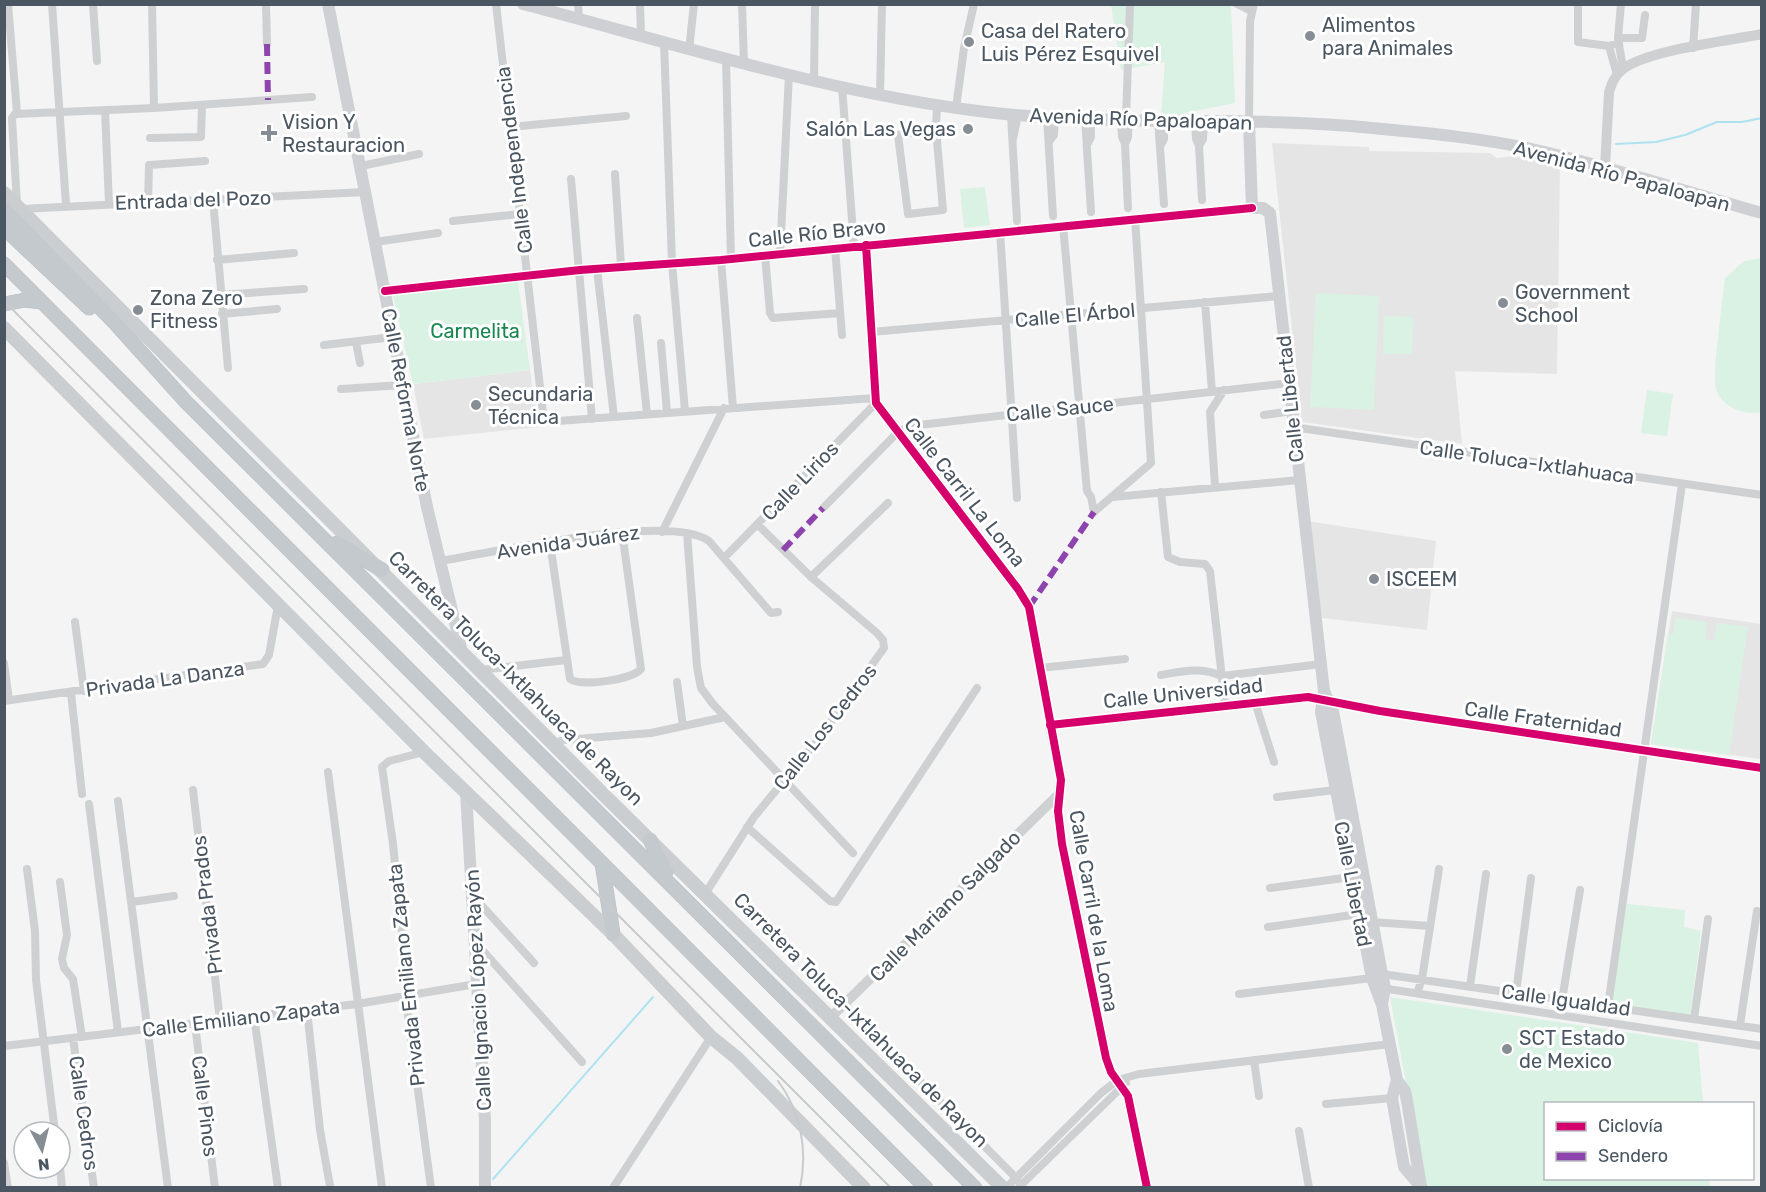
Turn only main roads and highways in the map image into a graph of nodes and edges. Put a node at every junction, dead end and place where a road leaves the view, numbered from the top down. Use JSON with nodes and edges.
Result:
{"nodes":[{"id":1,"x":328,"y":4,"type":"edge"},
{"id":2,"x":523,"y":4,"type":"edge"},
{"id":3,"x":541,"y":7,"type":"edge"},
{"id":4,"x":1249,"y":122,"type":"junction"},
{"id":5,"x":4,"y":193,"type":"edge"},
{"id":6,"x":14,"y":208,"type":"edge"},
{"id":7,"x":1761,"y":213,"type":"edge"},
{"id":8,"x":4,"y":228,"type":"edge"},
{"id":9,"x":4,"y":264,"type":"edge"},
{"id":10,"x":42,"y":302,"type":"junction"},
{"id":11,"x":4,"y":304,"type":"edge"},
{"id":12,"x":4,"y":328,"type":"edge"},
{"id":13,"x":148,"y":362,"type":"junction"},
{"id":14,"x":317,"y":531,"type":"junction"},
{"id":15,"x":381,"y":570,"type":"junction"},
{"id":16,"x":462,"y":652,"type":"junction"},
{"id":17,"x":1324,"y":698,"type":"junction"},
{"id":18,"x":466,"y":792,"type":"junction"},
{"id":19,"x":650,"y":840,"type":"junction"},
{"id":20,"x":602,"y":863,"type":"junction"},
{"id":21,"x":672,"y":884,"type":"junction"},
{"id":22,"x":613,"y":934,"type":"junction"},
{"id":23,"x":1378,"y":982,"type":"junction"},
{"id":24,"x":1397,"y":1080,"type":"junction"},
{"id":25,"x":1421,"y":1187,"type":"edge"},
{"id":26,"x":485,"y":1188,"type":"edge"},
{"id":27,"x":864,"y":1188,"type":"edge"},
{"id":28,"x":926,"y":1188,"type":"edge"},
{"id":29,"x":975,"y":1188,"type":"edge"},
{"id":30,"x":1004,"y":1188,"type":"edge"}],
"edges":[{"from":1,"to":16,"type":"main road","name":"Calle Reforma Norte"},
{"from":2,"to":3,"type":"main road","name":"Avenida Río Papaloapan"},
{"from":3,"to":4,"type":"main road","name":"Avenida Río Papaloapan"},
{"from":4,"to":7,"type":"main road","name":"Avenida Río Papaloapan"},
{"from":4,"to":17,"type":"main road","name":"Calle Libertad"},
{"from":5,"to":6,"type":"main road","name":"Carretera Toluca-Ixtlahuaca de Rayon"},
{"from":6,"to":13,"type":"highway","name":"Carretera Toluca-Ixtlahuaca de Rayon"},
{"from":6,"to":15,"type":"main road","name":"Carretera Toluca-Ixtlahuaca de Rayon"},
{"from":8,"to":13,"type":"highway"},
{"from":9,"to":10,"type":"highway"},
{"from":10,"to":11,"type":"highway"},
{"from":10,"to":20,"type":"highway"},
{"from":12,"to":18,"type":"main road"},
{"from":13,"to":14,"type":"highway","name":"Carretera Toluca-Ixtlahuaca de Rayon"},
{"from":14,"to":15,"type":"highway"},
{"from":14,"to":21,"type":"highway","name":"Carretera Toluca-Ixtlahuaca de Rayon"},
{"from":15,"to":16,"type":"main road","name":"Carretera Toluca-Ixtlahuaca de Rayon"},
{"from":16,"to":19,"type":"main road","name":"Carretera Toluca-Ixtlahuaca de Rayon"},
{"from":17,"to":23,"type":"main road","name":"Calle Libertad"},
{"from":17,"to":23,"type":"main road","name":"Calle Libertad"},
{"from":18,"to":22,"type":"main road"},
{"from":18,"to":26,"type":"main road","name":"Calle Ignacio López Rayón"},
{"from":19,"to":21,"type":"highway"},
{"from":19,"to":30,"type":"main road","name":"Carretera Toluca-Ixtlahuaca de Rayon"},
{"from":20,"to":22,"type":"highway"},
{"from":20,"to":28,"type":"highway"},
{"from":21,"to":29,"type":"highway","name":"Carretera Toluca-Ixtlahuaca de Rayon"},
{"from":22,"to":27,"type":"main road"},
{"from":23,"to":24,"type":"main road","name":"Calle Libertad"},
{"from":24,"to":25,"type":"main road","name":"Calle Libertad"},
{"from":24,"to":25,"type":"main road","name":"Calle Libertad"}]}
